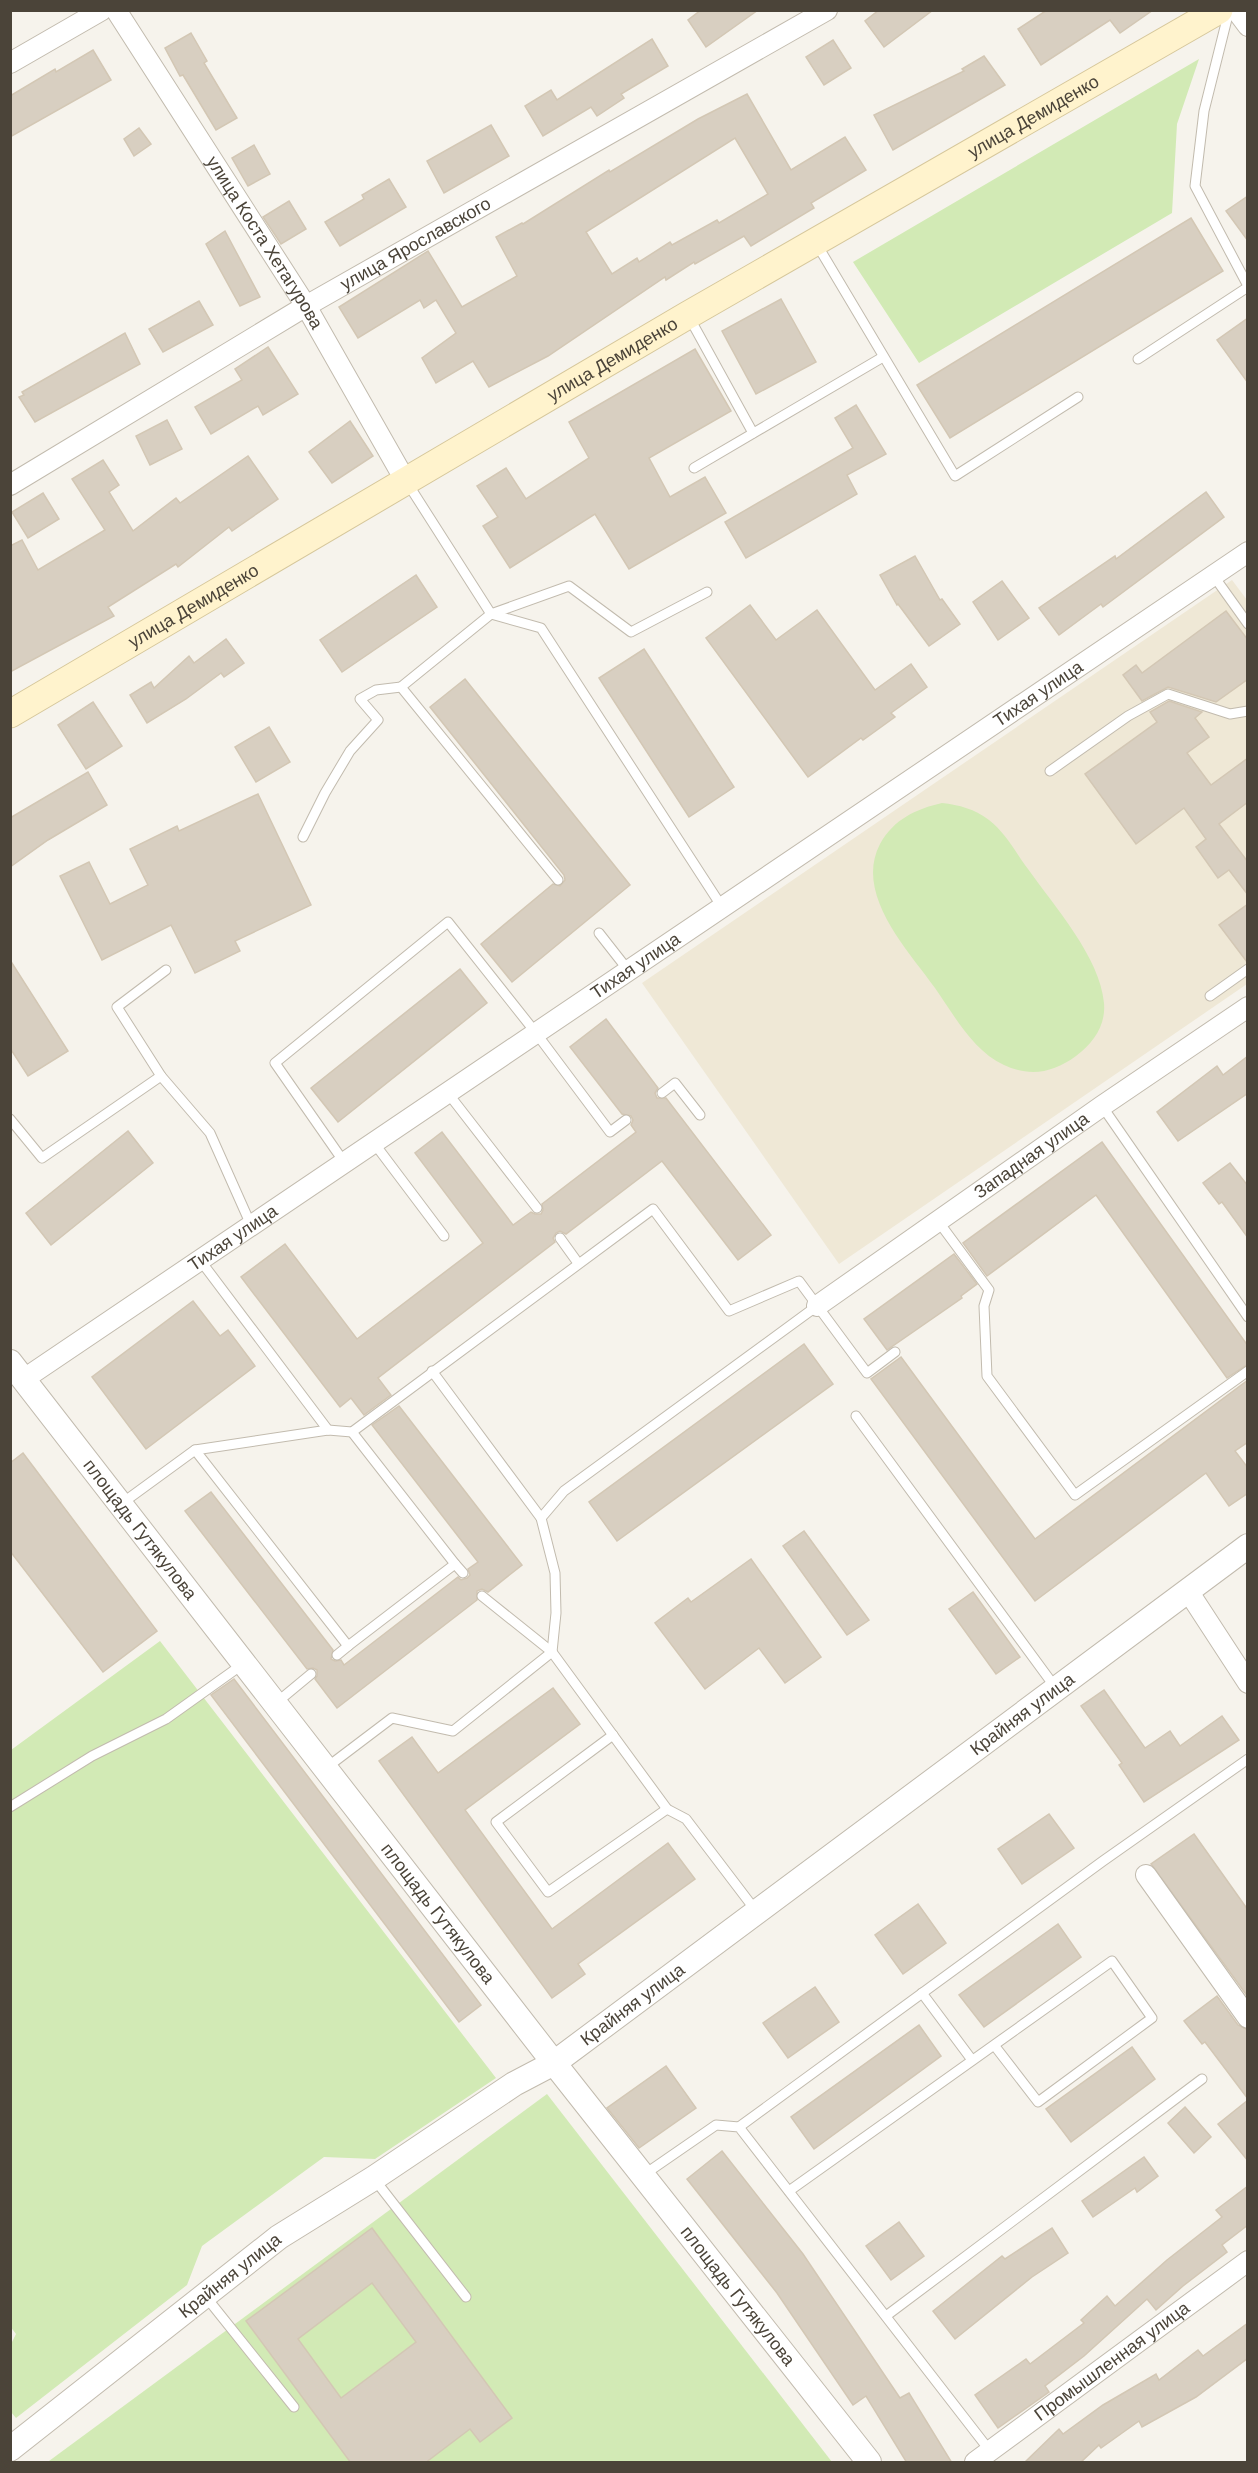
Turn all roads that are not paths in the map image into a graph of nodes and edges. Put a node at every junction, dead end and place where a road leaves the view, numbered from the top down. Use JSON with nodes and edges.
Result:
{"nodes":[{"id":1,"x":102,"y":10,"type":"edge"},
{"id":2,"x":116,"y":10,"type":"edge"},
{"id":3,"x":827,"y":10,"type":"edge"},
{"id":4,"x":1219,"y":10,"type":"edge"},
{"id":5,"x":1229,"y":10,"type":"edge"},
{"id":6,"x":1236,"y":10,"type":"edge"},
{"id":7,"x":1248,"y":26,"type":"edge"},
{"id":8,"x":10,"y":63,"type":"edge"},
{"id":9,"x":814,"y":241,"type":"junction"},
{"id":10,"x":1248,"y":287,"type":"edge"},
{"id":11,"x":306,"y":306,"type":"junction"},
{"id":12,"x":688,"y":315,"type":"junction"},
{"id":13,"x":883,"y":357,"type":"junction"},
{"id":14,"x":1138,"y":359,"type":"dead end"},
{"id":15,"x":1078,"y":397,"type":"dead end"},
{"id":16,"x":753,"y":433,"type":"junction"},
{"id":17,"x":694,"y":468,"type":"dead end"},
{"id":18,"x":405,"y":480,"type":"junction"},
{"id":19,"x":10,"y":485,"type":"edge"},
{"id":20,"x":1248,"y":552,"type":"edge"},
{"id":21,"x":1213,"y":575,"type":"junction"},
{"id":22,"x":707,"y":592,"type":"dead end"},
{"id":23,"x":491,"y":614,"type":"junction"},
{"id":24,"x":1248,"y":624,"type":"edge"},
{"id":25,"x":401,"y":687,"type":"junction"},
{"id":26,"x":1248,"y":711,"type":"edge"},
{"id":27,"x":10,"y":714,"type":"edge"},
{"id":28,"x":1050,"y":771,"type":"dead end"},
{"id":29,"x":303,"y":837,"type":"dead end"},
{"id":30,"x":558,"y":880,"type":"dead end"},
{"id":31,"x":722,"y":907,"type":"junction"},
{"id":32,"x":599,"y":933,"type":"dead end"},
{"id":33,"x":1248,"y":969,"type":"edge"},
{"id":34,"x":166,"y":970,"type":"dead end"},
{"id":35,"x":628,"y":970,"type":"junction"},
{"id":36,"x":1210,"y":996,"type":"dead end"},
{"id":37,"x":1248,"y":1008,"type":"edge"},
{"id":38,"x":536,"y":1033,"type":"junction"},
{"id":39,"x":161,"y":1076,"type":"junction"},
{"id":40,"x":447,"y":1092,"type":"junction"},
{"id":41,"x":662,"y":1093,"type":"dead end"},
{"id":42,"x":1102,"y":1106,"type":"junction"},
{"id":43,"x":700,"y":1115,"type":"dead end"},
{"id":44,"x":10,"y":1119,"type":"edge"},
{"id":45,"x":626,"y":1120,"type":"dead end"},
{"id":46,"x":374,"y":1143,"type":"junction"},
{"id":47,"x":345,"y":1162,"type":"junction"},
{"id":48,"x":537,"y":1208,"type":"dead end"},
{"id":49,"x":938,"y":1221,"type":"junction"},
{"id":50,"x":251,"y":1225,"type":"junction"},
{"id":51,"x":444,"y":1236,"type":"dead end"},
{"id":52,"x":560,"y":1239,"type":"dead end"},
{"id":53,"x":200,"y":1260,"type":"junction"},
{"id":54,"x":578,"y":1263,"type":"junction"},
{"id":55,"x":817,"y":1306,"type":"junction"},
{"id":56,"x":1248,"y":1317,"type":"edge"},
{"id":57,"x":895,"y":1352,"type":"dead end"},
{"id":58,"x":17,"y":1370,"type":"edge"},
{"id":59,"x":432,"y":1371,"type":"junction"},
{"id":60,"x":1248,"y":1371,"type":"edge"},
{"id":61,"x":856,"y":1416,"type":"dead end"},
{"id":62,"x":328,"y":1430,"type":"junction"},
{"id":63,"x":352,"y":1432,"type":"junction"},
{"id":64,"x":195,"y":1450,"type":"junction"},
{"id":65,"x":121,"y":1504,"type":"junction"},
{"id":66,"x":541,"y":1518,"type":"junction"},
{"id":67,"x":1248,"y":1546,"type":"edge"},
{"id":68,"x":455,"y":1564,"type":"junction"},
{"id":69,"x":463,"y":1573,"type":"dead end"},
{"id":70,"x":1188,"y":1591,"type":"junction"},
{"id":71,"x":482,"y":1596,"type":"dead end"},
{"id":72,"x":348,"y":1646,"type":"junction"},
{"id":73,"x":552,"y":1652,"type":"junction"},
{"id":74,"x":337,"y":1655,"type":"dead end"},
{"id":75,"x":244,"y":1663,"type":"junction"},
{"id":76,"x":311,"y":1674,"type":"dead end"},
{"id":77,"x":1248,"y":1683,"type":"edge"},
{"id":78,"x":1057,"y":1689,"type":"junction"},
{"id":79,"x":275,"y":1703,"type":"junction"},
{"id":80,"x":613,"y":1736,"type":"junction"},
{"id":81,"x":1248,"y":1759,"type":"edge"},
{"id":82,"x":326,"y":1768,"type":"junction"},
{"id":83,"x":10,"y":1807,"type":"edge"},
{"id":84,"x":667,"y":1809,"type":"junction"},
{"id":85,"x":1146,"y":1875,"type":"dead end"},
{"id":86,"x":757,"y":1913,"type":"junction"},
{"id":87,"x":922,"y":1993,"type":"junction"},
{"id":88,"x":1248,"y":2018,"type":"edge"},
{"id":89,"x":994,"y":2045,"type":"junction"},
{"id":90,"x":972,"y":2060,"type":"junction"},
{"id":91,"x":554,"y":2063,"type":"junction"},
{"id":92,"x":1202,"y":2079,"type":"dead end"},
{"id":93,"x":739,"y":2127,"type":"junction"},
{"id":94,"x":643,"y":2176,"type":"junction"},
{"id":95,"x":374,"y":2178,"type":"junction"},
{"id":96,"x":789,"y":2191,"type":"junction"},
{"id":97,"x":1248,"y":2261,"type":"edge"},
{"id":98,"x":204,"y":2295,"type":"junction"},
{"id":99,"x":466,"y":2297,"type":"dead end"},
{"id":100,"x":886,"y":2316,"type":"junction"},
{"id":101,"x":294,"y":2407,"type":"dead end"},
{"id":102,"x":10,"y":2449,"type":"edge"},
{"id":103,"x":983,"y":2457,"type":"edge"},
{"id":104,"x":869,"y":2463,"type":"edge"}],
"edges":[{"from":1,"to":8,"type":"street"},
{"from":2,"to":11,"type":"street","name":"улица Коста Хетагурова"},
{"from":3,"to":11,"type":"street","name":"улица Ярославского"},
{"from":4,"to":9,"type":"main road","name":"улица Демиденко"},
{"from":5,"to":10,"type":"lane"},
{"from":6,"to":7,"type":"street"},
{"from":9,"to":12,"type":"main road","name":"улица Демиденко"},
{"from":9,"to":13,"type":"lane"},
{"from":10,"to":14,"type":"lane"},
{"from":11,"to":18,"type":"street","name":"улица Коста Хетагурова"},
{"from":11,"to":19,"type":"street","name":"улица Ярославского"},
{"from":12,"to":16,"type":"lane"},
{"from":12,"to":18,"type":"main road","name":"улица Демиденко"},
{"from":13,"to":15,"type":"lane"},
{"from":13,"to":16,"type":"lane"},
{"from":16,"to":17,"type":"lane"},
{"from":18,"to":23,"type":"lane"},
{"from":18,"to":27,"type":"main road","name":"улица Демиденко"},
{"from":20,"to":21,"type":"street","name":"Тихая улица"},
{"from":21,"to":24,"type":"lane"},
{"from":21,"to":31,"type":"street","name":"Тихая улица"},
{"from":22,"to":23,"type":"lane"},
{"from":23,"to":25,"type":"lane"},
{"from":23,"to":31,"type":"lane"},
{"from":25,"to":29,"type":"lane"},
{"from":25,"to":30,"type":"lane"},
{"from":26,"to":28,"type":"lane"},
{"from":31,"to":35,"type":"street","name":"Тихая улица"},
{"from":32,"to":35,"type":"lane"},
{"from":33,"to":36,"type":"lane"},
{"from":34,"to":39,"type":"lane"},
{"from":35,"to":38,"type":"street","name":"Тихая улица"},
{"from":37,"to":42,"type":"street","name":"Западная улица"},
{"from":38,"to":40,"type":"street","name":"Тихая улица"},
{"from":38,"to":45,"type":"lane"},
{"from":38,"to":47,"type":"lane"},
{"from":39,"to":44,"type":"lane"},
{"from":39,"to":50,"type":"lane"},
{"from":40,"to":46,"type":"street","name":"Тихая улица"},
{"from":40,"to":48,"type":"lane"},
{"from":41,"to":43,"type":"lane"},
{"from":42,"to":49,"type":"street","name":"Западная улица"},
{"from":42,"to":56,"type":"lane"},
{"from":46,"to":47,"type":"street","name":"Тихая улица"},
{"from":46,"to":51,"type":"lane"},
{"from":47,"to":50,"type":"street","name":"Тихая улица"},
{"from":49,"to":55,"type":"street","name":"Западная улица"},
{"from":49,"to":60,"type":"lane"},
{"from":50,"to":53,"type":"street","name":"Тихая улица"},
{"from":52,"to":54,"type":"lane"},
{"from":53,"to":58,"type":"street","name":"Тихая улица"},
{"from":53,"to":62,"type":"lane"},
{"from":54,"to":55,"type":"lane"},
{"from":54,"to":59,"type":"lane"},
{"from":55,"to":57,"type":"lane"},
{"from":55,"to":66,"type":"lane"},
{"from":58,"to":65,"type":"street","name":"площадь Гутякулова"},
{"from":59,"to":63,"type":"lane"},
{"from":59,"to":66,"type":"lane"},
{"from":61,"to":78,"type":"lane"},
{"from":62,"to":63,"type":"lane"},
{"from":62,"to":64,"type":"lane"},
{"from":63,"to":68,"type":"lane"},
{"from":64,"to":65,"type":"lane"},
{"from":64,"to":72,"type":"lane"},
{"from":65,"to":75,"type":"street","name":"площадь Гутякулова"},
{"from":66,"to":73,"type":"lane"},
{"from":67,"to":70,"type":"street","name":"Крайняя улица"},
{"from":68,"to":69,"type":"lane"},
{"from":68,"to":72,"type":"lane"},
{"from":70,"to":77,"type":"street"},
{"from":70,"to":78,"type":"street","name":"Крайняя улица"},
{"from":71,"to":73,"type":"lane"},
{"from":72,"to":74,"type":"lane"},
{"from":73,"to":80,"type":"lane"},
{"from":73,"to":82,"type":"lane"},
{"from":75,"to":79,"type":"street","name":"площадь Гутякулова"},
{"from":75,"to":83,"type":"lane"},
{"from":76,"to":79,"type":"lane"},
{"from":78,"to":86,"type":"street","name":"Крайняя улица"},
{"from":79,"to":82,"type":"street","name":"площадь Гутякулова"},
{"from":80,"to":84,"type":"lane"},
{"from":80,"to":84,"type":"lane"},
{"from":81,"to":87,"type":"lane"},
{"from":82,"to":91,"type":"street","name":"площадь Гутякулова"},
{"from":84,"to":86,"type":"lane"},
{"from":85,"to":88,"type":"street"},
{"from":86,"to":91,"type":"street","name":"Крайняя улица"},
{"from":87,"to":90,"type":"lane"},
{"from":87,"to":93,"type":"lane"},
{"from":89,"to":89,"type":"lane"},
{"from":89,"to":90,"type":"lane"},
{"from":90,"to":96,"type":"lane"},
{"from":91,"to":94,"type":"street","name":"площадь Гутякулова"},
{"from":91,"to":95,"type":"street","name":"Крайняя улица"},
{"from":92,"to":100,"type":"lane"},
{"from":93,"to":94,"type":"lane"},
{"from":93,"to":96,"type":"lane"},
{"from":94,"to":104,"type":"street","name":"площадь Гутякулова"},
{"from":95,"to":98,"type":"street","name":"Крайняя улица"},
{"from":95,"to":99,"type":"lane"},
{"from":96,"to":100,"type":"lane"},
{"from":97,"to":103,"type":"street","name":"Промышленная улица"},
{"from":98,"to":101,"type":"lane"},
{"from":98,"to":102,"type":"street","name":"Крайняя улица"},
{"from":100,"to":103,"type":"lane"}]}
